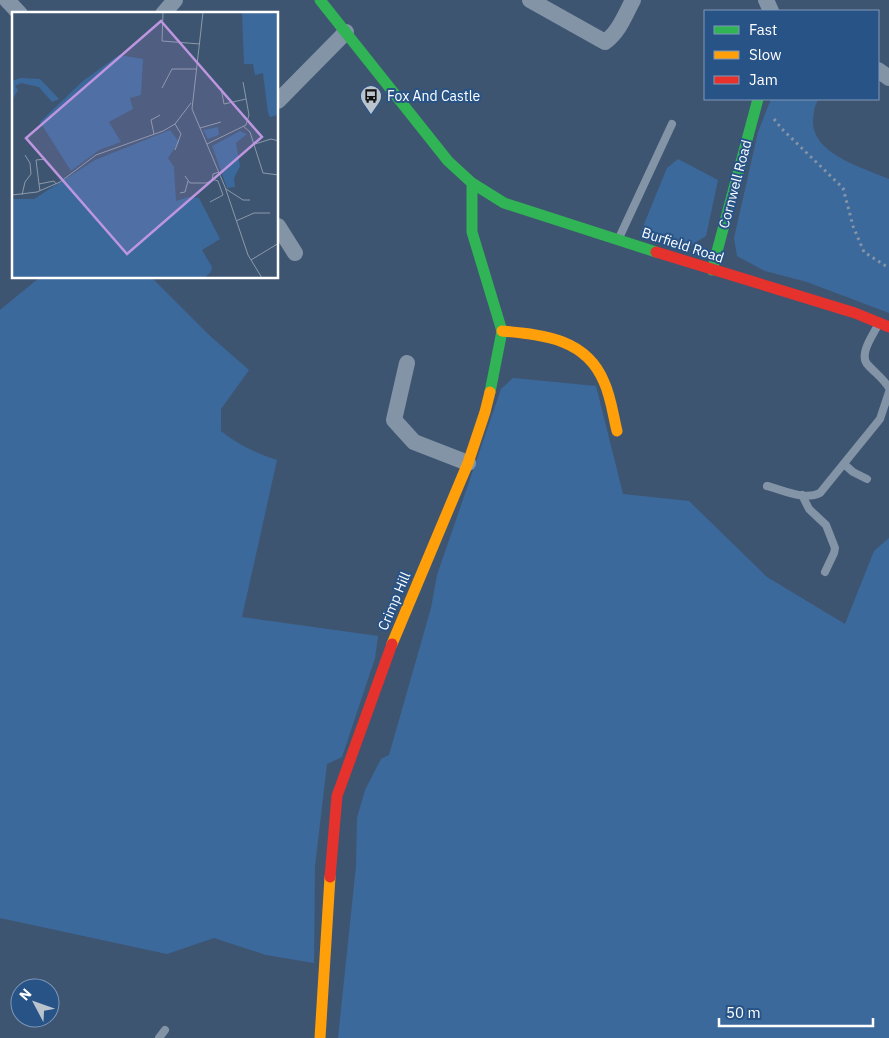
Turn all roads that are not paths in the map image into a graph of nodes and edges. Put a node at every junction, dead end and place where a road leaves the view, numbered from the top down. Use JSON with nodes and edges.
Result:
{"nodes":[{"id":1,"x":7,"y":0,"type":"edge"},
{"id":2,"x":175,"y":0,"type":"edge"},
{"id":3,"x":320,"y":0,"type":"edge"},
{"id":4,"x":530,"y":0,"type":"edge"},
{"id":5,"x":633,"y":0,"type":"edge"},
{"id":6,"x":18,"y":12,"type":"edge"},
{"id":7,"x":165,"y":12,"type":"edge"},
{"id":8,"x":346,"y":32,"type":"junction"},
{"id":9,"x":279,"y":100,"type":"edge"},
{"id":10,"x":758,"y":100,"type":"edge"},
{"id":11,"x":672,"y":124,"type":"dead end"},
{"id":12,"x":472,"y":183,"type":"junction"},
{"id":13,"x":279,"y":228,"type":"edge"},
{"id":14,"x":618,"y":240,"type":"junction"},
{"id":15,"x":295,"y":253,"type":"dead end"},
{"id":16,"x":712,"y":270,"type":"junction"},
{"id":17,"x":884,"y":325,"type":"edge"},
{"id":18,"x":502,"y":331,"type":"junction"},
{"id":19,"x":407,"y":363,"type":"dead end"},
{"id":20,"x":886,"y":377,"type":"edge"},
{"id":21,"x":889,"y":388,"type":"edge"},
{"id":22,"x":889,"y":392,"type":"edge"},
{"id":23,"x":617,"y":431,"type":"dead end"},
{"id":24,"x":468,"y":463,"type":"junction"},
{"id":25,"x":844,"y":464,"type":"junction"},
{"id":26,"x":867,"y":479,"type":"dead end"},
{"id":27,"x":767,"y":486,"type":"dead end"},
{"id":28,"x":802,"y":495,"type":"junction"},
{"id":29,"x":824,"y":572,"type":"dead end"},
{"id":30,"x":164,"y":1030,"type":"dead end"},
{"id":31,"x":159,"y":1038,"type":"edge"},
{"id":32,"x":320,"y":1038,"type":"edge"}],
"edges":[{"from":1,"to":6,"type":"street"},
{"from":2,"to":7,"type":"street"},
{"from":3,"to":8,"type":"street","name":"Burfield Road"},
{"from":4,"to":5,"type":"street"},
{"from":8,"to":9,"type":"street"},
{"from":8,"to":12,"type":"street","name":"Burfield Road"},
{"from":10,"to":16,"type":"street","name":"Cornwell Road"},
{"from":11,"to":14,"type":"lane"},
{"from":12,"to":14,"type":"street","name":"Burfield Road"},
{"from":12,"to":18,"type":"street","name":"Crimp Hill"},
{"from":13,"to":15,"type":"street"},
{"from":14,"to":16,"type":"street","name":"Burfield Road"},
{"from":16,"to":17,"type":"street","name":"Burfield Road"},
{"from":17,"to":20,"type":"lane"},
{"from":18,"to":23,"type":"street"},
{"from":18,"to":24,"type":"street","name":"Crimp Hill"},
{"from":19,"to":24,"type":"street"},
{"from":20,"to":21,"type":"lane"},
{"from":22,"to":25,"type":"lane"},
{"from":24,"to":32,"type":"street","name":"Crimp Hill"},
{"from":25,"to":26,"type":"lane"},
{"from":25,"to":28,"type":"lane"},
{"from":27,"to":28,"type":"lane"},
{"from":28,"to":29,"type":"lane"},
{"from":30,"to":31,"type":"lane"}]}
